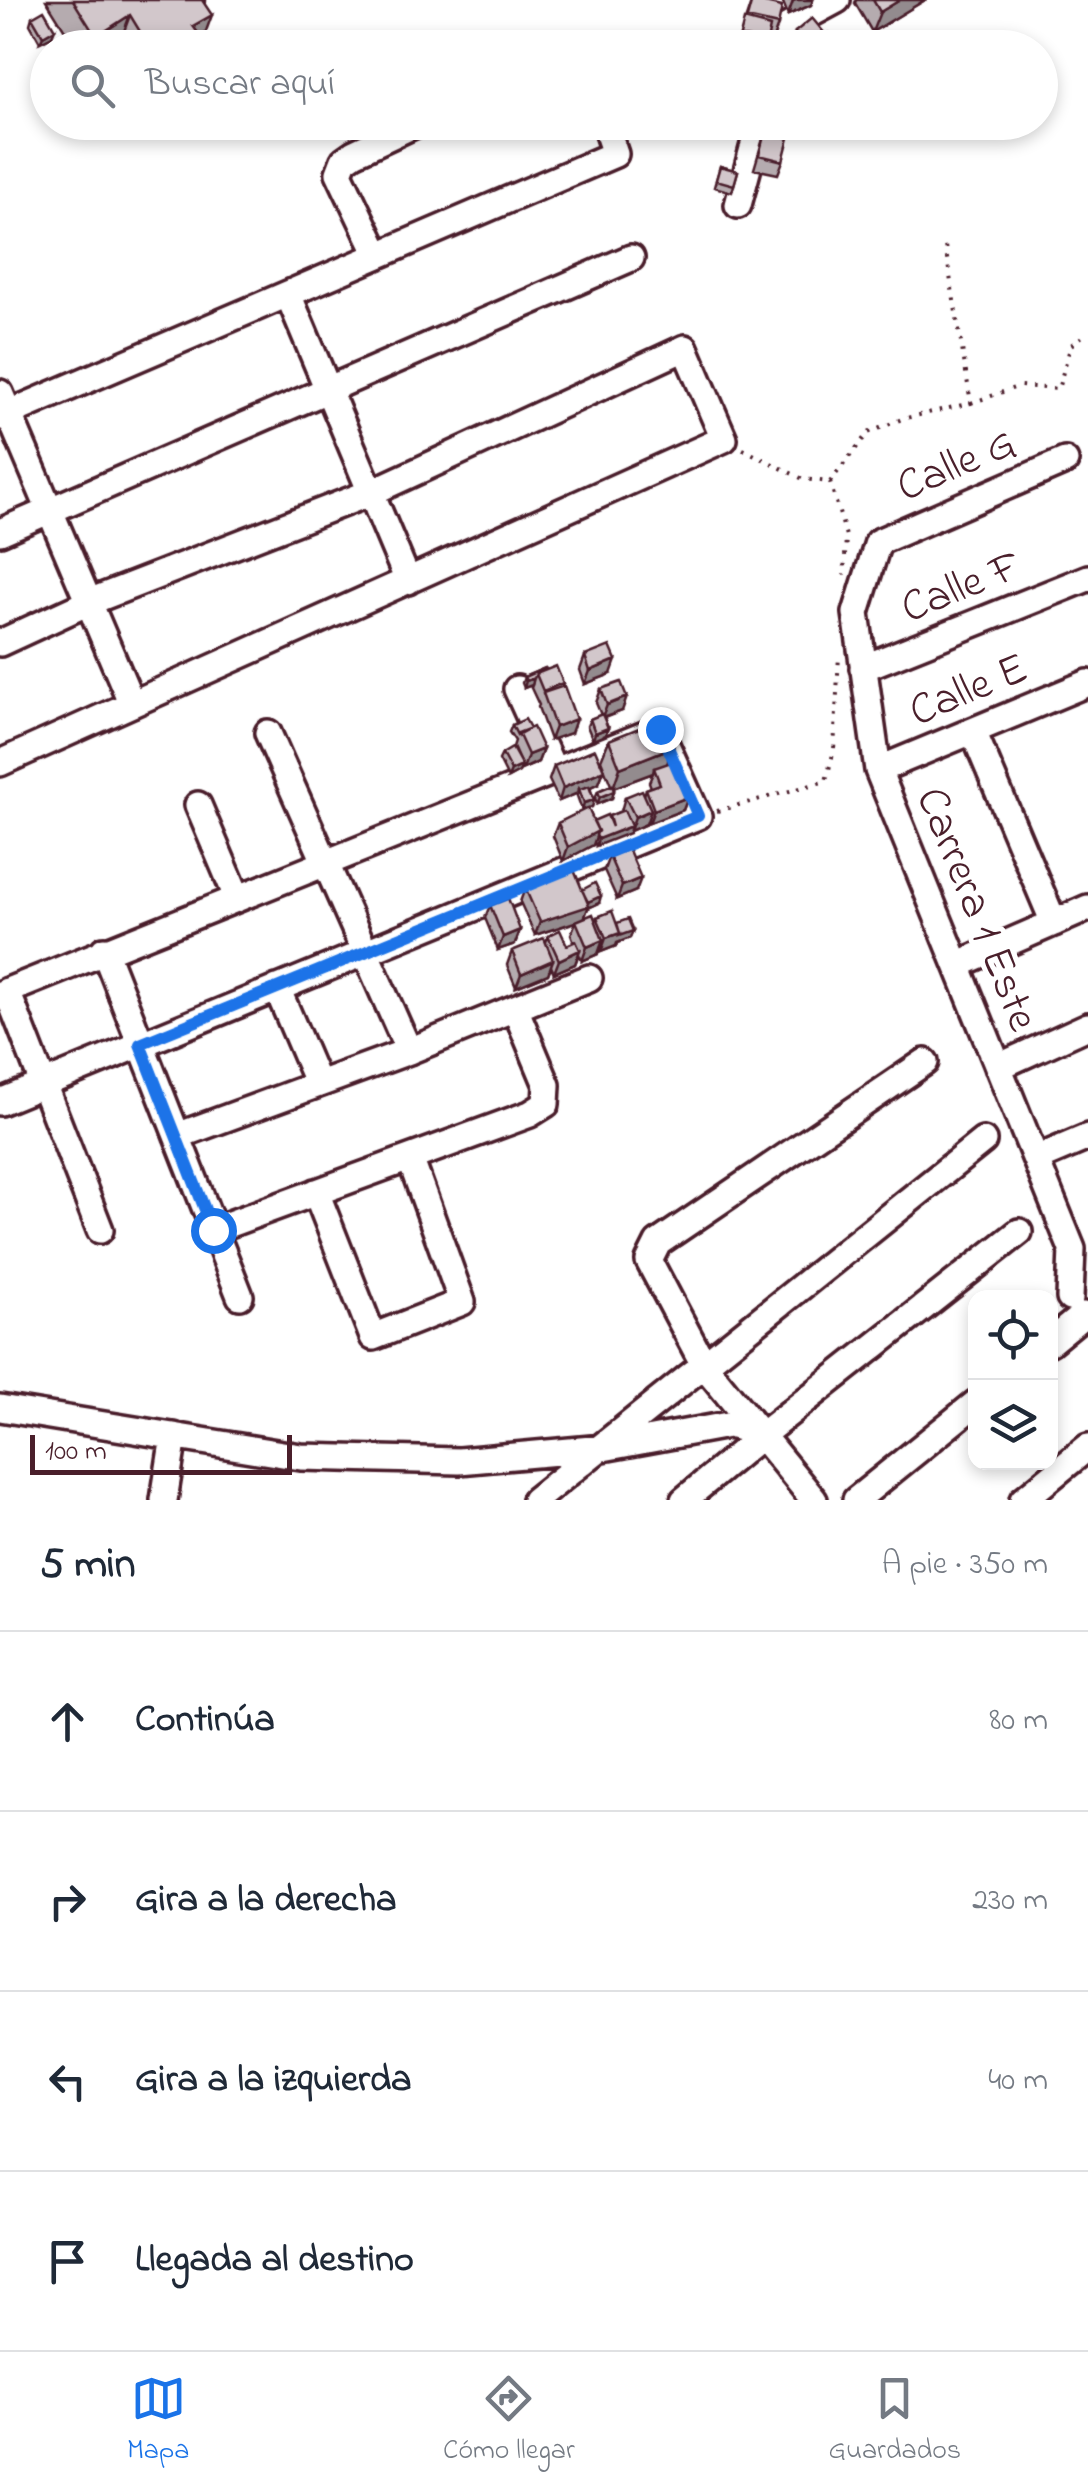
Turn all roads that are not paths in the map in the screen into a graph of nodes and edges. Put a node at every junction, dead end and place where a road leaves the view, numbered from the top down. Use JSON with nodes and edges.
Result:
{"nodes":[{"id":1,"x":829,"y":2,"type":"edge"},
{"id":2,"x":784,"y":30,"type":"edge"},
{"id":3,"x":383,"y":140,"type":"edge"},
{"id":4,"x":610,"y":140,"type":"edge"},
{"id":5,"x":755,"y":140,"type":"edge"},
{"id":6,"x":738,"y":205,"type":"dead end"},
{"id":7,"x":378,"y":256,"type":"junction"},
{"id":8,"x":631,"y":258,"type":"dead end"},
{"id":9,"x":288,"y":294,"type":"junction"},
{"id":10,"x":329,"y":389,"type":"junction"},
{"id":11,"x":3,"y":408,"type":"edge"},
{"id":12,"x":1065,"y":461,"type":"dead end"},
{"id":13,"x":372,"y":492,"type":"junction"},
{"id":14,"x":50,"y":510,"type":"junction"},
{"id":15,"x":0,"y":532,"type":"edge"},
{"id":16,"x":878,"y":542,"type":"joint"},
{"id":17,"x":1088,"y":578,"type":"edge"},
{"id":18,"x":408,"y":580,"type":"junction"},
{"id":19,"x":89,"y":602,"type":"junction"},
{"id":20,"x":0,"y":643,"type":"edge"},
{"id":21,"x":864,"y":668,"type":"junction"},
{"id":22,"x":1088,"y":683,"type":"edge"},
{"id":23,"x":517,"y":689,"type":"dead end"},
{"id":24,"x":132,"y":704,"type":"junction"},
{"id":25,"x":973,"y":730,"type":"junction"},
{"id":26,"x":268,"y":733,"type":"dead end"},
{"id":27,"x":0,"y":763,"type":"edge"},
{"id":28,"x":878,"y":770,"type":"junction"},
{"id":29,"x":554,"y":771,"type":"junction"},
{"id":30,"x":198,"y":805,"type":"dead end"},
{"id":31,"x":327,"y":861,"type":"junction"},
{"id":32,"x":237,"y":897,"type":"junction"},
{"id":33,"x":1088,"y":908,"type":"edge"},
{"id":34,"x":1054,"y":923,"type":"junction"},
{"id":35,"x":104,"y":950,"type":"junction"},
{"id":36,"x":365,"y":952,"type":"junction"},
{"id":37,"x":957,"y":965,"type":"junction"},
{"id":38,"x":589,"y":978,"type":"dead end"},
{"id":39,"x":277,"y":988,"type":"junction"},
{"id":40,"x":4,"y":993,"type":"edge"},
{"id":41,"x":515,"y":1008,"type":"junction"},
{"id":42,"x":1088,"y":1026,"type":"edge"},
{"id":43,"x":140,"y":1044,"type":"junction"},
{"id":44,"x":408,"y":1051,"type":"junction"},
{"id":45,"x":926,"y":1062,"type":"dead end"},
{"id":46,"x":998,"y":1067,"type":"junction"},
{"id":47,"x":318,"y":1084,"type":"junction"},
{"id":48,"x":44,"y":1086,"type":"junction"},
{"id":49,"x":0,"y":1102,"type":"edge"},
{"id":50,"x":177,"y":1136,"type":"junction"},
{"id":51,"x":1088,"y":1137,"type":"edge"},
{"id":52,"x":983,"y":1141,"type":"dead end"},
{"id":53,"x":410,"y":1158,"type":"junction"},
{"id":54,"x":1036,"y":1160,"type":"junction"},
{"id":55,"x":316,"y":1192,"type":"junction"},
{"id":56,"x":100,"y":1230,"type":"dead end"},
{"id":57,"x":213,"y":1230,"type":"junction"},
{"id":58,"x":1019,"y":1232,"type":"dead end"},
{"id":59,"x":240,"y":1296,"type":"dead end"},
{"id":60,"x":1082,"y":1306,"type":"edge"},
{"id":61,"x":1058,"y":1333,"type":"edge"},
{"id":62,"x":704,"y":1366,"type":"junction"},
{"id":63,"x":0,"y":1408,"type":"edge"},
{"id":64,"x":968,"y":1409,"type":"edge"},
{"id":65,"x":762,"y":1434,"type":"junction"},
{"id":66,"x":174,"y":1436,"type":"junction"},
{"id":67,"x":603,"y":1448,"type":"junction"},
{"id":68,"x":1088,"y":1448,"type":"edge"},
{"id":69,"x":164,"y":1500,"type":"edge"},
{"id":70,"x":535,"y":1500,"type":"edge"},
{"id":71,"x":684,"y":1500,"type":"edge"},
{"id":72,"x":814,"y":1500,"type":"edge"},
{"id":73,"x":856,"y":1500,"type":"edge"},
{"id":74,"x":1023,"y":1500,"type":"edge"}],
"edges":[{"from":1,"to":2,"type":"street"},
{"from":3,"to":7,"type":"street"},
{"from":4,"to":7,"type":"street"},
{"from":5,"to":6,"type":"street"},
{"from":7,"to":9,"type":"street"},
{"from":8,"to":10,"type":"street"},
{"from":9,"to":10,"type":"street"},
{"from":9,"to":11,"type":"street"},
{"from":10,"to":13,"type":"street"},
{"from":10,"to":14,"type":"street"},
{"from":11,"to":14,"type":"street"},
{"from":12,"to":16,"type":"street","name":"Calle G"},
{"from":13,"to":18,"type":"street"},
{"from":13,"to":18,"type":"street"},
{"from":13,"to":19,"type":"street"},
{"from":14,"to":15,"type":"street"},
{"from":14,"to":19,"type":"street"},
{"from":16,"to":21,"type":"street","name":"Carrera 1 Este"},
{"from":17,"to":21,"type":"street","name":"Calle F"},
{"from":18,"to":24,"type":"street"},
{"from":19,"to":20,"type":"street"},
{"from":19,"to":24,"type":"street"},
{"from":21,"to":28,"type":"street","name":"Carrera 1 Este"},
{"from":22,"to":25,"type":"street","name":"Calle E"},
{"from":23,"to":29,"type":"street"},
{"from":24,"to":27,"type":"street"},
{"from":25,"to":28,"type":"street","name":"Calle E"},
{"from":25,"to":34,"type":"street"},
{"from":26,"to":31,"type":"street"},
{"from":28,"to":37,"type":"street","name":"Carrera 1 Este"},
{"from":29,"to":31,"type":"street"},
{"from":29,"to":36,"type":"street"},
{"from":30,"to":32,"type":"street"},
{"from":31,"to":32,"type":"street"},
{"from":31,"to":36,"type":"street"},
{"from":32,"to":35,"type":"street"},
{"from":33,"to":34,"type":"street"},
{"from":34,"to":37,"type":"street"},
{"from":35,"to":40,"type":"street"},
{"from":35,"to":43,"type":"street"},
{"from":36,"to":39,"type":"street"},
{"from":36,"to":44,"type":"street"},
{"from":37,"to":46,"type":"street","name":"Carrera 1 Este"},
{"from":38,"to":41,"type":"street"},
{"from":39,"to":43,"type":"street"},
{"from":39,"to":47,"type":"street"},
{"from":40,"to":48,"type":"street"},
{"from":41,"to":44,"type":"street"},
{"from":41,"to":53,"type":"street"},
{"from":42,"to":46,"type":"street"},
{"from":43,"to":48,"type":"street"},
{"from":43,"to":50,"type":"street"},
{"from":44,"to":47,"type":"street"},
{"from":45,"to":62,"type":"street"},
{"from":46,"to":54,"type":"street","name":"Carrera 1 Este"},
{"from":47,"to":50,"type":"street"},
{"from":48,"to":49,"type":"street"},
{"from":48,"to":56,"type":"street"},
{"from":50,"to":57,"type":"street"},
{"from":51,"to":54,"type":"street"},
{"from":52,"to":62,"type":"street"},
{"from":53,"to":55,"type":"street"},
{"from":53,"to":55,"type":"street"},
{"from":54,"to":60,"type":"street","name":"Carrera 1 Este"},
{"from":55,"to":57,"type":"street"},
{"from":57,"to":59,"type":"street"},
{"from":58,"to":65,"type":"street"},
{"from":60,"to":61,"type":"street"},
{"from":62,"to":65,"type":"street"},
{"from":62,"to":67,"type":"street"},
{"from":63,"to":66,"type":"street"},
{"from":64,"to":73,"type":"street"},
{"from":65,"to":67,"type":"street"},
{"from":65,"to":71,"type":"street"},
{"from":65,"to":72,"type":"street"},
{"from":66,"to":67,"type":"street"},
{"from":66,"to":69,"type":"street"},
{"from":67,"to":70,"type":"street"},
{"from":68,"to":74,"type":"street"}]}
